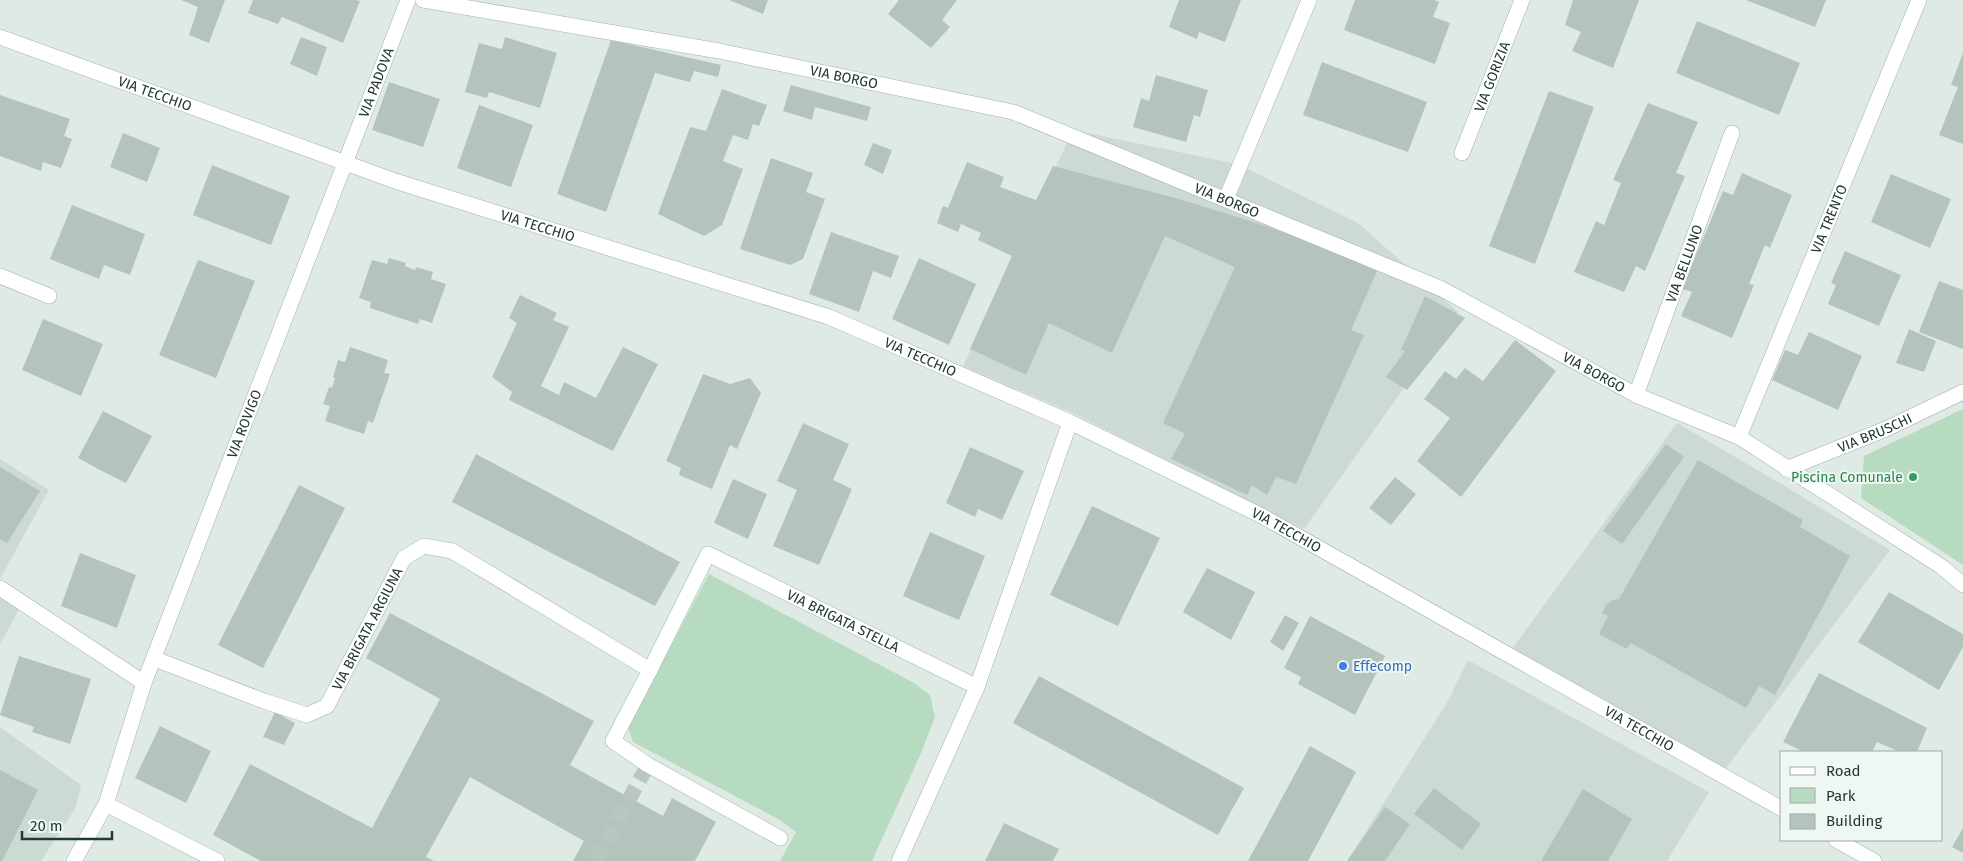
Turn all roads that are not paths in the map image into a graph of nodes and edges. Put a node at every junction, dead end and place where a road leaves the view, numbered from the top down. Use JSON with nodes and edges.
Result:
{"nodes":[{"id":1,"x":408,"y":0,"type":"edge"},
{"id":2,"x":423,"y":0,"type":"edge"},
{"id":3,"x":1309,"y":0,"type":"edge"},
{"id":4,"x":1522,"y":0,"type":"edge"},
{"id":5,"x":1919,"y":0,"type":"edge"},
{"id":6,"x":0,"y":38,"type":"edge"},
{"id":7,"x":1732,"y":132,"type":"dead end"},
{"id":8,"x":1462,"y":153,"type":"dead end"},
{"id":9,"x":345,"y":164,"type":"junction"},
{"id":10,"x":1226,"y":199,"type":"junction"},
{"id":11,"x":0,"y":276,"type":"edge"},
{"id":12,"x":49,"y":296,"type":"dead end"},
{"id":13,"x":1963,"y":392,"type":"edge"},
{"id":14,"x":1636,"y":395,"type":"junction"},
{"id":15,"x":1070,"y":422,"type":"junction"},
{"id":16,"x":1739,"y":437,"type":"junction"},
{"id":17,"x":1786,"y":469,"type":"junction"},
{"id":18,"x":1963,"y":585,"type":"edge"},
{"id":19,"x":0,"y":588,"type":"edge"},
{"id":20,"x":155,"y":659,"type":"junction"},
{"id":21,"x":650,"y":670,"type":"junction"},
{"id":22,"x":144,"y":683,"type":"junction"},
{"id":23,"x":977,"y":687,"type":"junction"},
{"id":24,"x":106,"y":804,"type":"junction"},
{"id":25,"x":1780,"y":808,"type":"edge"},
{"id":26,"x":780,"y":838,"type":"dead end"},
{"id":27,"x":1838,"y":841,"type":"edge"},
{"id":28,"x":74,"y":861,"type":"edge"},
{"id":29,"x":217,"y":861,"type":"edge"},
{"id":30,"x":899,"y":861,"type":"edge"},
{"id":31,"x":1874,"y":861,"type":"edge"}],
"edges":[{"from":1,"to":9,"type":"street","name":"VIA PADOVA"},
{"from":2,"to":10,"type":"street","name":"VIA BORGO"},
{"from":3,"to":10,"type":"street"},
{"from":4,"to":8,"type":"street","name":"VIA GORIZIA"},
{"from":5,"to":16,"type":"street","name":"VIA TRENTO"},
{"from":6,"to":9,"type":"street","name":"VIA TECCHIO"},
{"from":7,"to":14,"type":"street","name":"VIA BELLUNO"},
{"from":9,"to":15,"type":"street","name":"VIA TECCHIO"},
{"from":9,"to":20,"type":"street","name":"VIA ROVIGO"},
{"from":10,"to":14,"type":"street","name":"VIA BORGO"},
{"from":11,"to":12,"type":"street"},
{"from":13,"to":17,"type":"street","name":"VIA BRUSCHI"},
{"from":14,"to":16,"type":"street","name":"VIA BORGO"},
{"from":15,"to":23,"type":"street"},
{"from":15,"to":25,"type":"street","name":"VIA TECCHIO"},
{"from":16,"to":17,"type":"street","name":"VIA BORGO"},
{"from":17,"to":18,"type":"street","name":"VIA BORGO"},
{"from":19,"to":22,"type":"street"},
{"from":20,"to":21,"type":"street","name":"VIA BRIGATA ARGIUNA"},
{"from":20,"to":22,"type":"street","name":"VIA ROVIGO"},
{"from":21,"to":23,"type":"street","name":"VIA BRIGATA STELLA"},
{"from":21,"to":26,"type":"street"},
{"from":22,"to":24,"type":"street","name":"VIA ROVIGO"},
{"from":23,"to":30,"type":"street"},
{"from":24,"to":28,"type":"street","name":"VIA ROVIGO"},
{"from":24,"to":29,"type":"street"},
{"from":27,"to":31,"type":"street"}]}
